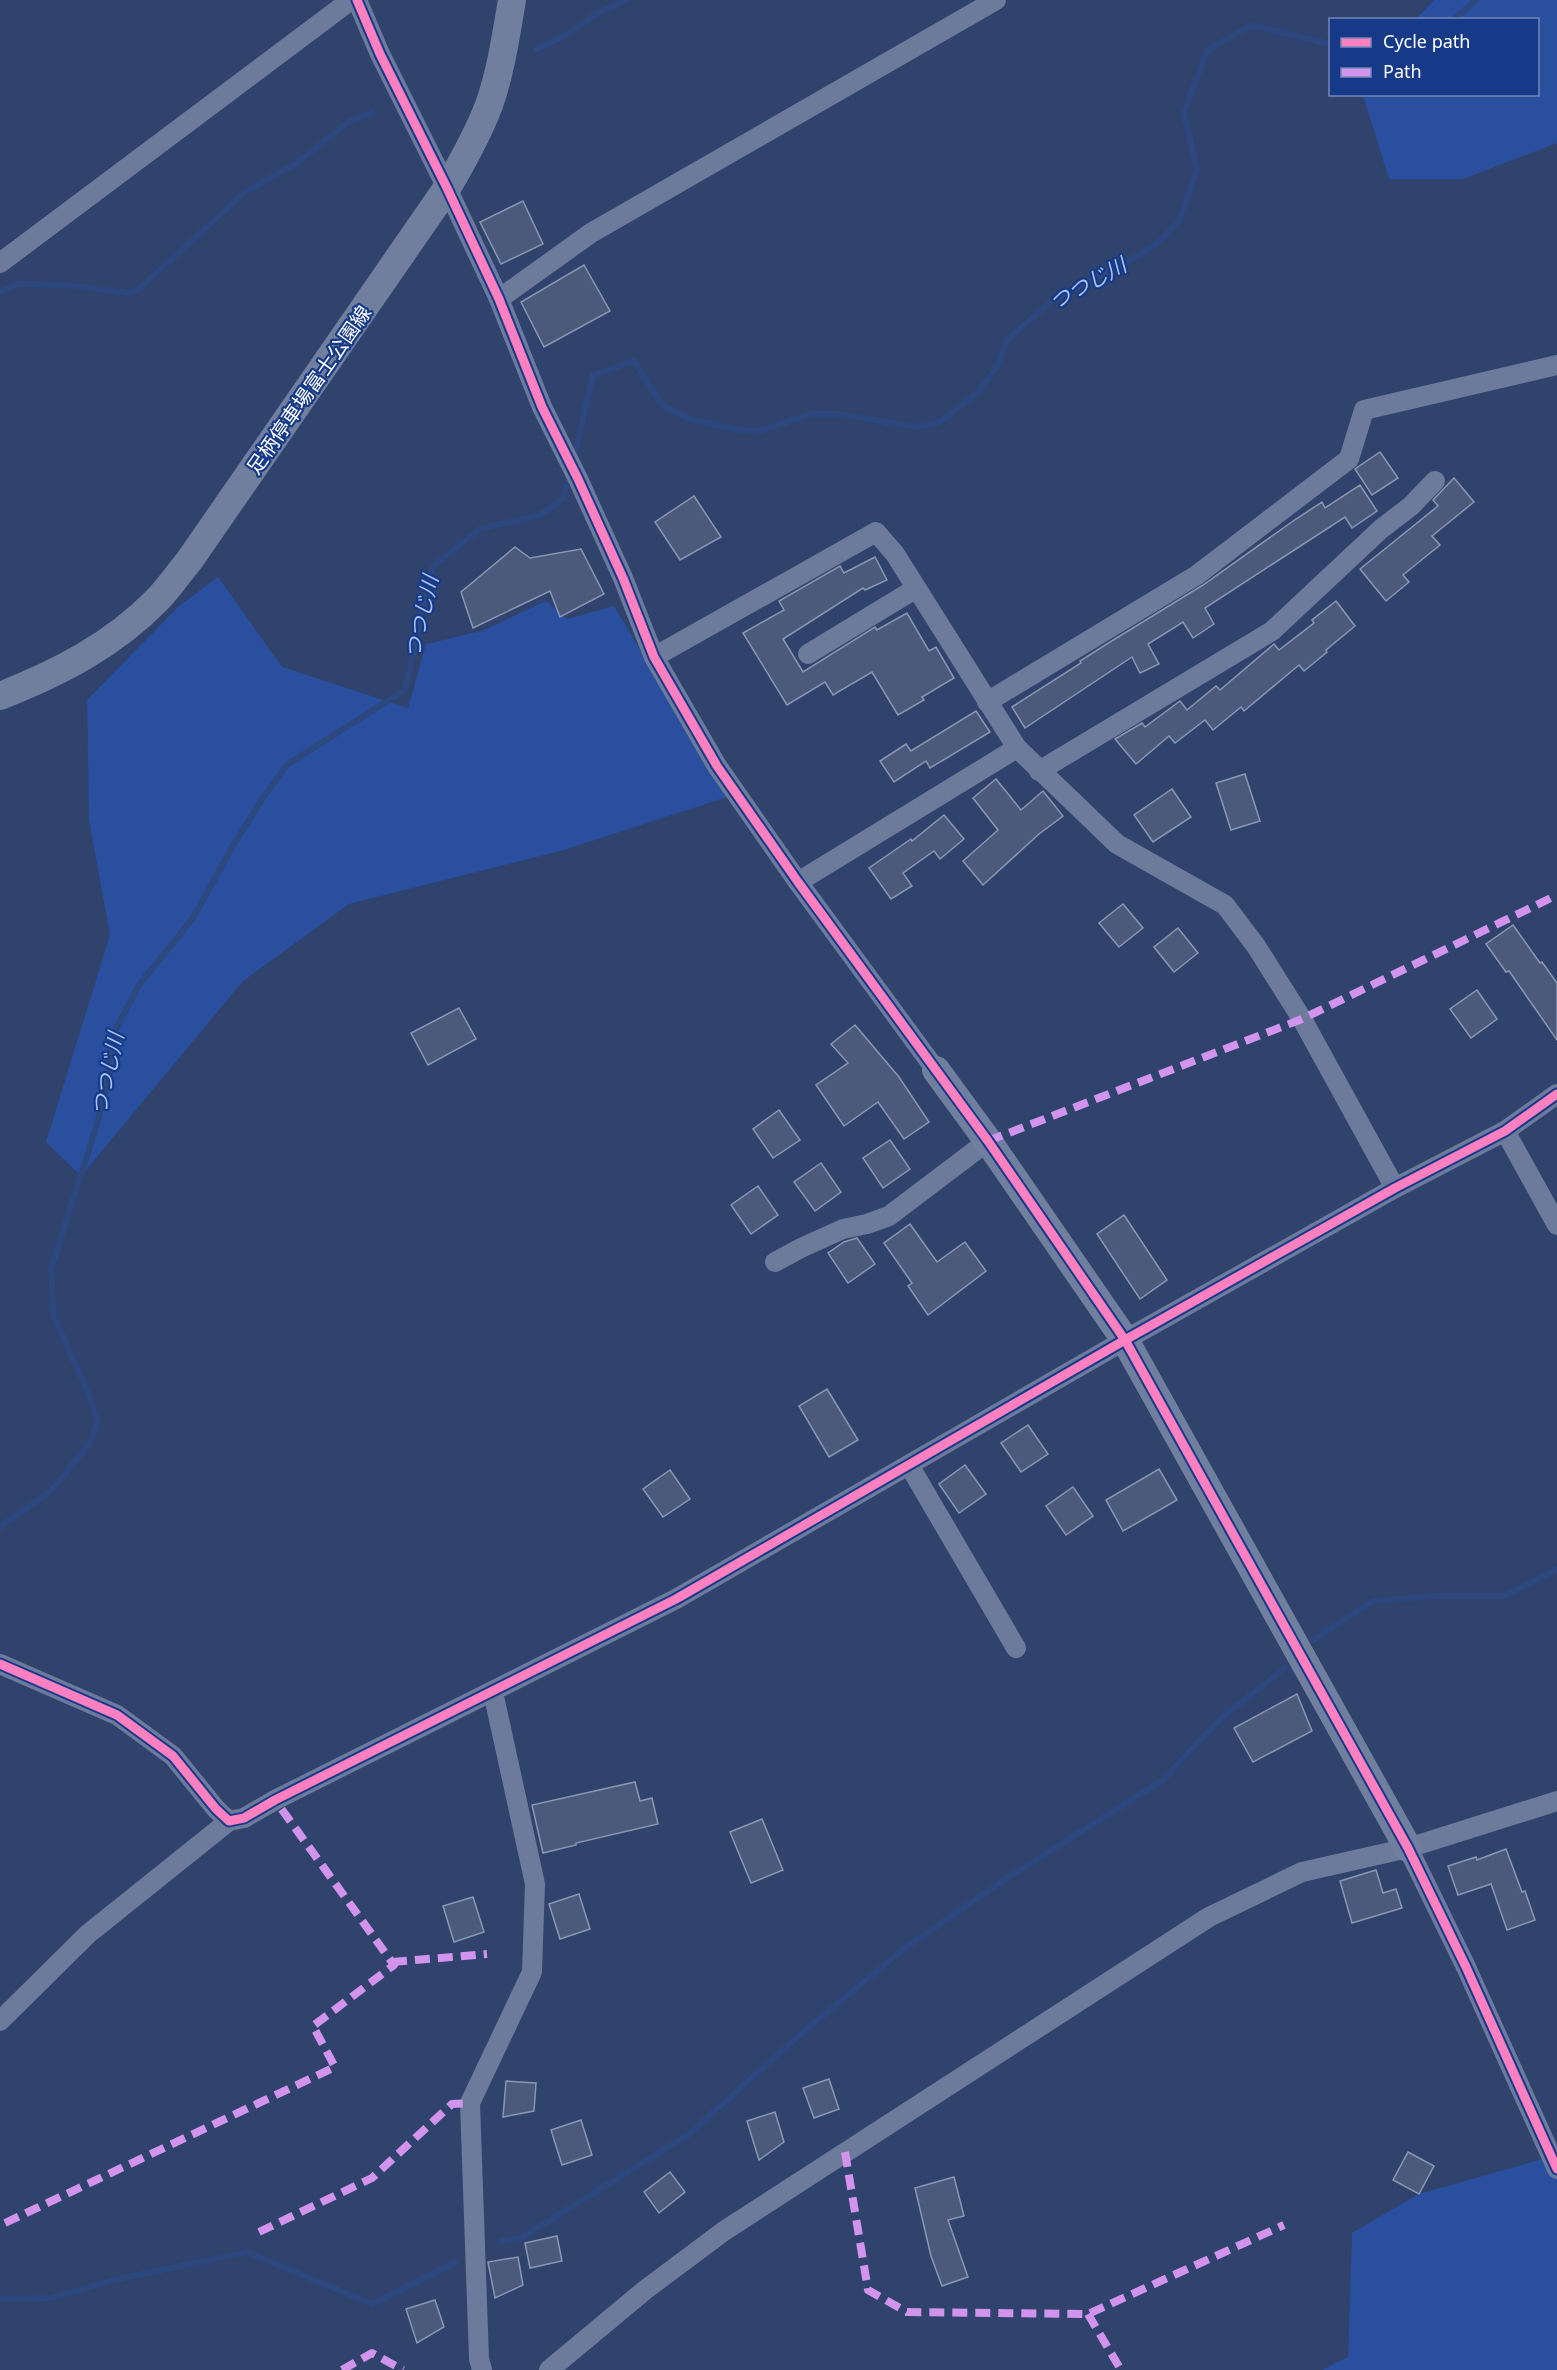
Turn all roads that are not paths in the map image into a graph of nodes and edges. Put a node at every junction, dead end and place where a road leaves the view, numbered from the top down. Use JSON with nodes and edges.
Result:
{"nodes":[{"id":1,"x":351,"y":0,"type":"edge"},
{"id":2,"x":357,"y":0,"type":"edge"},
{"id":3,"x":512,"y":0,"type":"edge"},
{"id":4,"x":996,"y":0,"type":"edge"},
{"id":5,"x":447,"y":188,"type":"junction"},
{"id":6,"x":0,"y":263,"type":"edge"},
{"id":7,"x":499,"y":299,"type":"junction"},
{"id":8,"x":1557,"y":365,"type":"edge"},
{"id":9,"x":1436,"y":481,"type":"dead end"},
{"id":10,"x":915,"y":589,"type":"junction"},
{"id":11,"x":808,"y":654,"type":"dead end"},
{"id":12,"x":654,"y":657,"type":"junction"},
{"id":13,"x":0,"y":696,"type":"edge"},
{"id":14,"x":987,"y":702,"type":"junction"},
{"id":15,"x":1017,"y":748,"type":"junction"},
{"id":16,"x":1039,"y":771,"type":"junction"},
{"id":17,"x":798,"y":882,"type":"junction"},
{"id":18,"x":936,"y":1070,"type":"joint"},
{"id":19,"x":1557,"y":1094,"type":"edge"},
{"id":20,"x":1505,"y":1131,"type":"junction"},
{"id":21,"x":988,"y":1141,"type":"junction"},
{"id":22,"x":1395,"y":1188,"type":"junction"},
{"id":23,"x":1557,"y":1225,"type":"edge"},
{"id":24,"x":775,"y":1262,"type":"dead end"},
{"id":25,"x":1125,"y":1340,"type":"junction"},
{"id":26,"x":909,"y":1465,"type":"junction"},
{"id":27,"x":1016,"y":1648,"type":"dead end"},
{"id":28,"x":0,"y":1664,"type":"edge"},
{"id":29,"x":493,"y":1692,"type":"junction"},
{"id":30,"x":1557,"y":1801,"type":"edge"},
{"id":31,"x":229,"y":1821,"type":"junction"},
{"id":32,"x":1408,"y":1848,"type":"junction"},
{"id":33,"x":0,"y":2021,"type":"edge"},
{"id":34,"x":1557,"y":2169,"type":"edge"},
{"id":35,"x":482,"y":2370,"type":"edge"},
{"id":36,"x":549,"y":2370,"type":"edge"}],
"edges":[{"from":1,"to":6,"type":"street"},
{"from":2,"to":5,"type":"street"},
{"from":3,"to":5,"type":"street","name":"足柄停車場富士公園線"},
{"from":4,"to":7,"type":"street"},
{"from":5,"to":7,"type":"street"},
{"from":5,"to":13,"type":"street","name":"足柄停車場富士公園線"},
{"from":7,"to":12,"type":"street"},
{"from":8,"to":14,"type":"street"},
{"from":9,"to":16,"type":"street"},
{"from":10,"to":11,"type":"street"},
{"from":10,"to":12,"type":"street"},
{"from":10,"to":14,"type":"street"},
{"from":12,"to":17,"type":"street"},
{"from":14,"to":15,"type":"street"},
{"from":15,"to":16,"type":"street"},
{"from":15,"to":17,"type":"street"},
{"from":16,"to":22,"type":"street"},
{"from":17,"to":18,"type":"street"},
{"from":18,"to":21,"type":"street"},
{"from":19,"to":20,"type":"street"},
{"from":20,"to":22,"type":"street"},
{"from":20,"to":23,"type":"street"},
{"from":21,"to":24,"type":"street"},
{"from":21,"to":25,"type":"street"},
{"from":22,"to":25,"type":"street"},
{"from":25,"to":26,"type":"street"},
{"from":25,"to":32,"type":"street"},
{"from":26,"to":27,"type":"street"},
{"from":26,"to":29,"type":"street"},
{"from":28,"to":31,"type":"street"},
{"from":29,"to":31,"type":"street"},
{"from":29,"to":35,"type":"street"},
{"from":30,"to":32,"type":"street"},
{"from":31,"to":33,"type":"street"},
{"from":32,"to":34,"type":"street"},
{"from":32,"to":36,"type":"street"}]}
